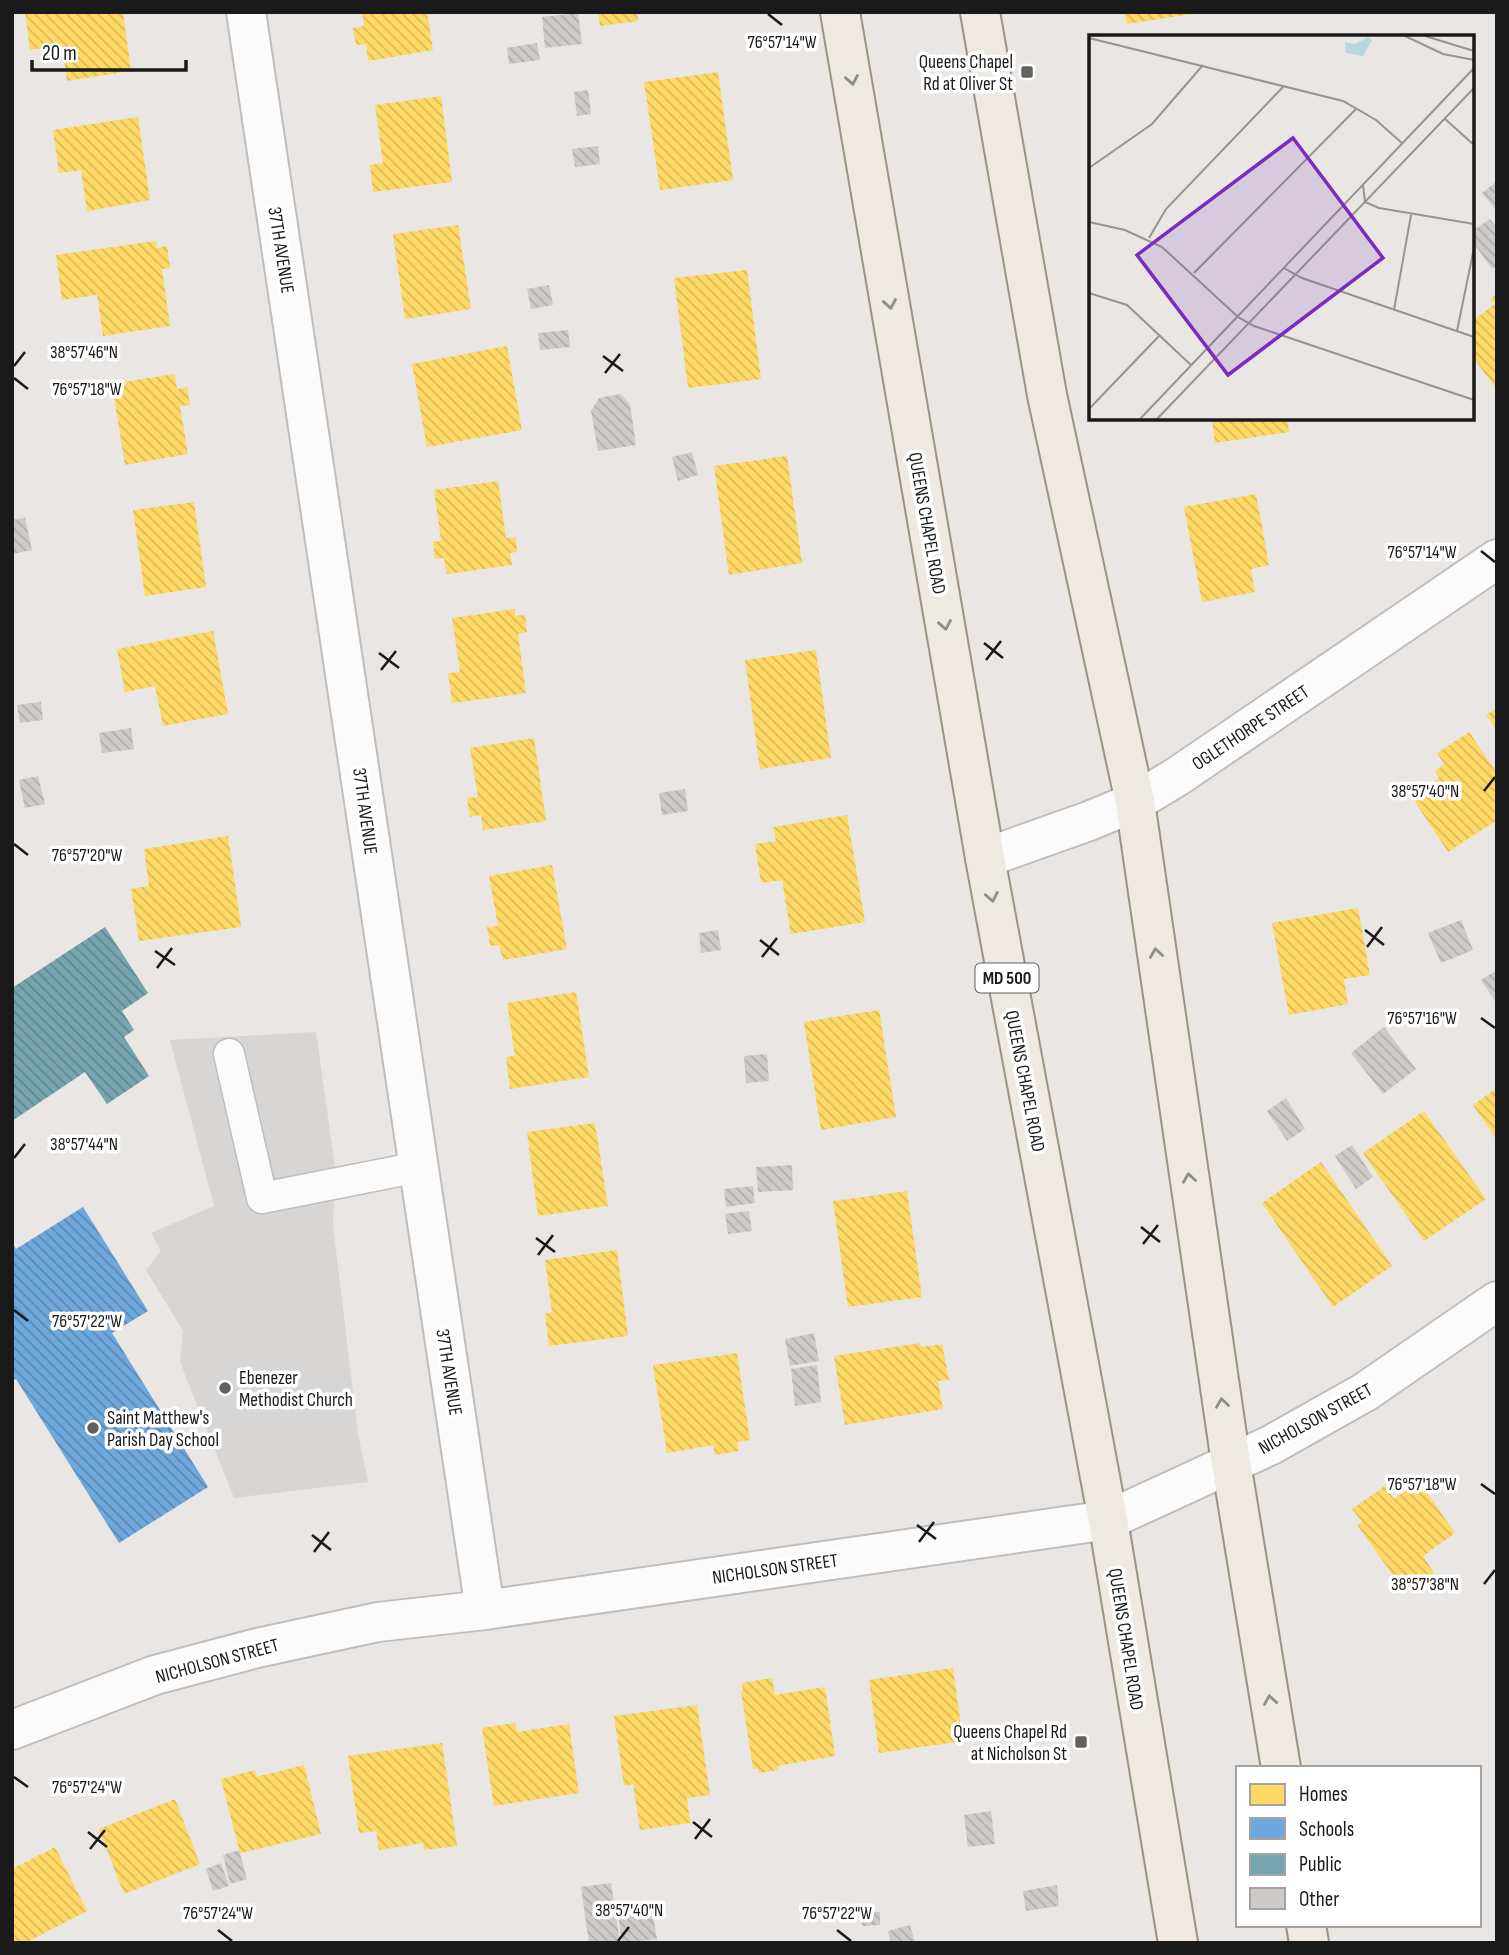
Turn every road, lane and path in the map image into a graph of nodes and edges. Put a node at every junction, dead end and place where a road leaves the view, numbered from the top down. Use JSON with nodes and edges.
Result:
{"nodes":[{"id":1,"x":246,"y":12,"type":"edge"},
{"id":2,"x":840,"y":12,"type":"edge"},
{"id":3,"x":980,"y":12,"type":"edge"},
{"id":4,"x":1497,"y":559,"type":"edge"},
{"id":5,"x":1135,"y":802,"type":"junction"},
{"id":6,"x":985,"y":858,"type":"junction"},
{"id":7,"x":229,"y":1054,"type":"dead end"},
{"id":8,"x":419,"y":1167,"type":"junction"},
{"id":9,"x":1497,"y":1301,"type":"edge"},
{"id":10,"x":1231,"y":1463,"type":"junction"},
{"id":11,"x":1108,"y":1520,"type":"junction"},
{"id":12,"x":485,"y":1610,"type":"junction"},
{"id":13,"x":12,"y":1730,"type":"edge"},
{"id":14,"x":1281,"y":1766,"type":"edge"},
{"id":15,"x":1178,"y":1943,"type":"edge"}],
"edges":[{"from":1,"to":8,"type":"street","name":"37TH AVENUE"},
{"from":2,"to":6,"type":"main road","name":"QUEENS CHAPEL ROAD","number":"MD 500","one_way":true},
{"from":3,"to":5,"type":"main road"},
{"from":4,"to":5,"type":"street","name":"OGLETHORPE STREET"},
{"from":5,"to":6,"type":"street","name":"OGLETHORPE STREET"},
{"from":10,"to":5,"type":"main road","one_way":true},
{"from":6,"to":11,"type":"main road","name":"QUEENS CHAPEL ROAD","number":"MD 500","one_way":true},
{"from":7,"to":8,"type":"lane"},
{"from":8,"to":12,"type":"street","name":"37TH AVENUE"},
{"from":9,"to":10,"type":"street","name":"NICHOLSON STREET"},
{"from":10,"to":11,"type":"street","name":"NICHOLSON STREET"},
{"from":14,"to":10,"type":"main road","one_way":true},
{"from":11,"to":12,"type":"street","name":"NICHOLSON STREET"},
{"from":11,"to":15,"type":"main road","name":"QUEENS CHAPEL ROAD","number":"MD 500"},
{"from":12,"to":13,"type":"street","name":"NICHOLSON STREET"}]}
